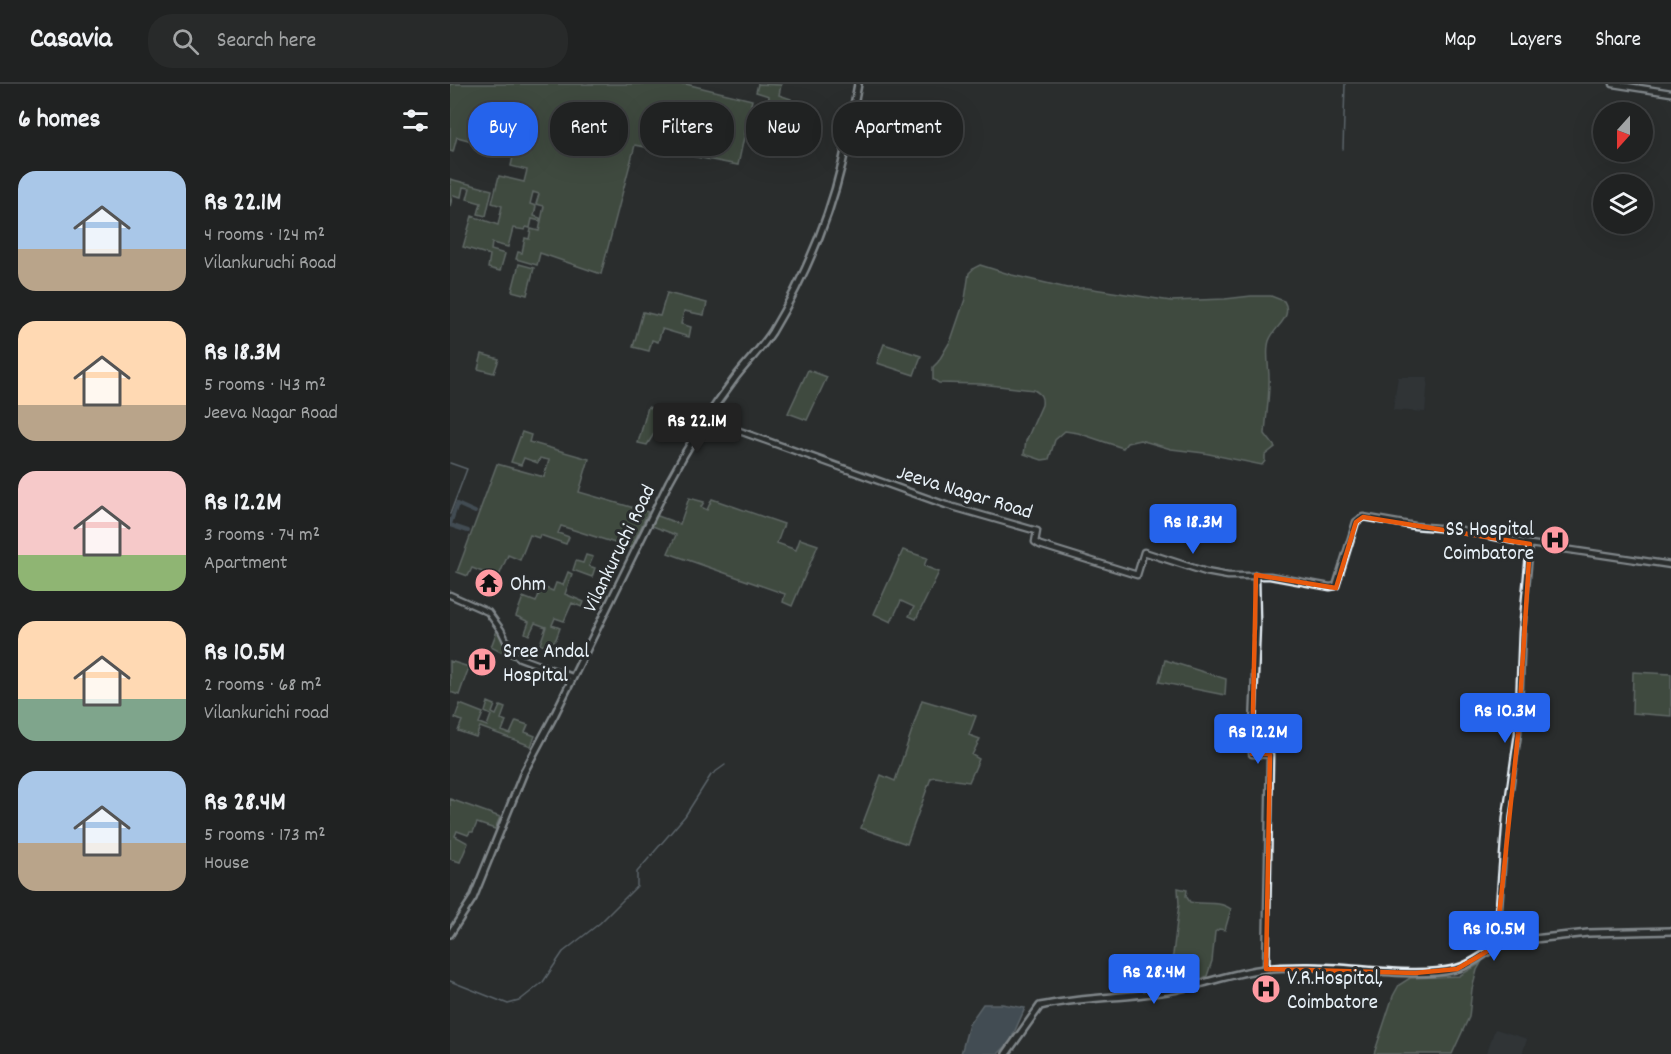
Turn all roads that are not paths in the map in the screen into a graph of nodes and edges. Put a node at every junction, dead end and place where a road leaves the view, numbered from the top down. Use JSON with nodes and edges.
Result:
{"nodes":[{"id":1,"x":858,"y":84,"type":"edge"},
{"id":2,"x":1613,"y":84,"type":"edge"},
{"id":3,"x":1671,"y":93,"type":"edge"},
{"id":4,"x":706,"y":419,"type":"junction"},
{"id":5,"x":1530,"y":544,"type":"junction"},
{"id":6,"x":1671,"y":565,"type":"edge"},
{"id":7,"x":1256,"y":575,"type":"junction"},
{"id":8,"x":450,"y":595,"type":"edge"},
{"id":9,"x":572,"y":677,"type":"junction"},
{"id":10,"x":1671,"y":931,"type":"edge"},
{"id":11,"x":450,"y":934,"type":"edge"},
{"id":12,"x":1496,"y":945,"type":"junction"},
{"id":13,"x":1266,"y":969,"type":"junction"},
{"id":14,"x":1006,"y":1054,"type":"edge"}],
"edges":[{"from":1,"to":4,"type":"main road","name":"Vilankuruchi Road"},
{"from":2,"to":3,"type":"street"},
{"from":4,"to":7,"type":"street","name":"Jeeva Nagar Road"},
{"from":4,"to":9,"type":"main road","name":"Vilankuruchi Road"},
{"from":5,"to":6,"type":"street","name":"Jeeva Nagar Road"},
{"from":5,"to":7,"type":"street","name":"Jeeva Nagar Road"},
{"from":5,"to":12,"type":"street"},
{"from":7,"to":13,"type":"street"},
{"from":8,"to":9,"type":"street"},
{"from":9,"to":11,"type":"main road","name":"Vilankuruchi Road"},
{"from":10,"to":12,"type":"main road"},
{"from":12,"to":13,"type":"main road"},
{"from":13,"to":14,"type":"main road"}]}
